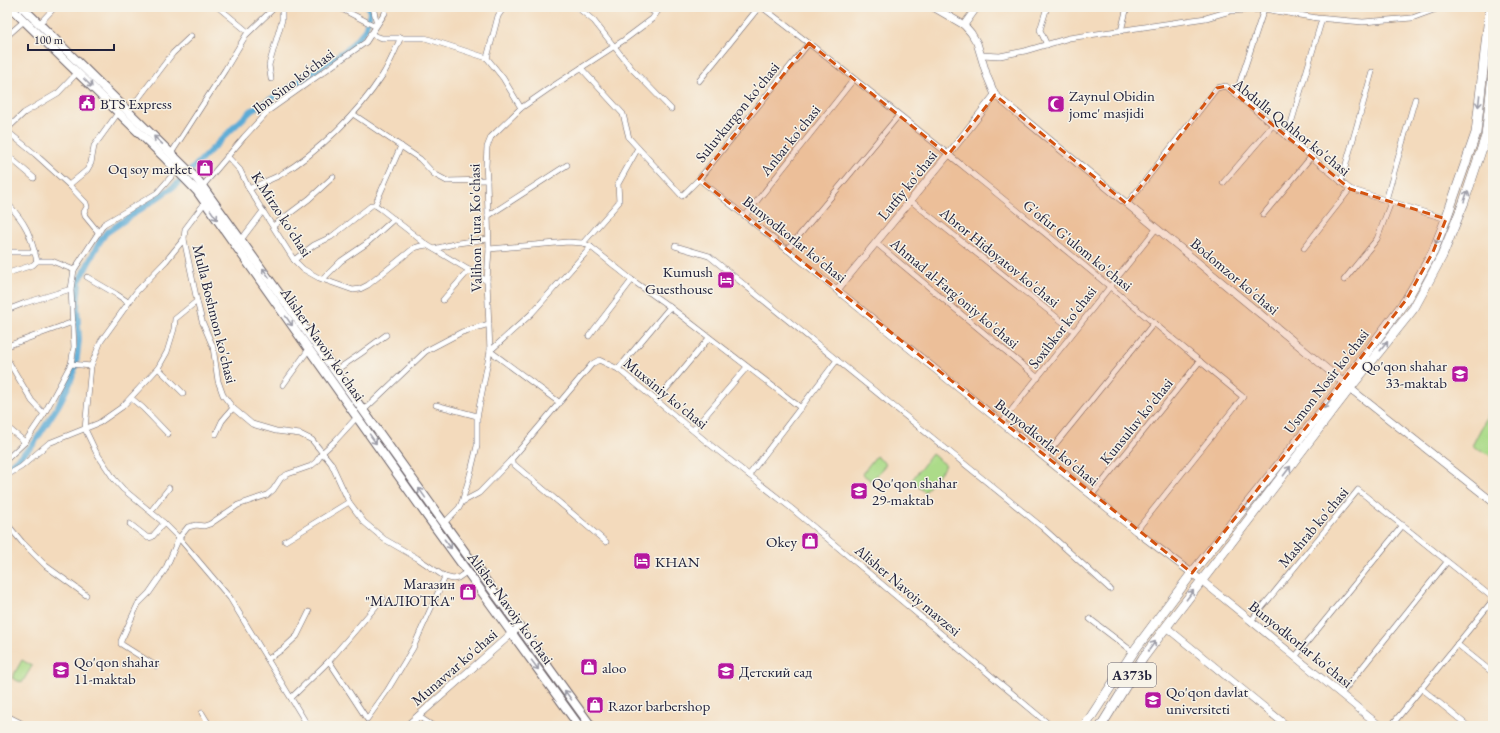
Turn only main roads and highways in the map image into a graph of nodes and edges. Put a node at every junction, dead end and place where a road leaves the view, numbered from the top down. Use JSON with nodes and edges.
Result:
{"nodes":[{"id":1,"x":10,"y":7,"type":"edge"},
{"id":2,"x":22,"y":7,"type":"edge"},
{"id":3,"x":1490,"y":7,"type":"edge"},
{"id":4,"x":1493,"y":74,"type":"edge"},
{"id":5,"x":1491,"y":136,"type":"edge"},
{"id":6,"x":181,"y":170,"type":"junction"},
{"id":7,"x":200,"y":189,"type":"junction"},
{"id":8,"x":208,"y":199,"type":"junction"},
{"id":9,"x":1347,"y":386,"type":"junction"},
{"id":10,"x":579,"y":726,"type":"edge"},
{"id":11,"x":591,"y":726,"type":"edge"},
{"id":12,"x":1085,"y":726,"type":"edge"},
{"id":13,"x":1101,"y":726,"type":"edge"}],
"edges":[{"from":1,"to":6,"type":"main road","name":"Alisher Navoiy ko'chasi","one_way":true},
{"from":6,"to":2,"type":"main road","name":"Alisher Navoiy ko'chasi","one_way":true},
{"from":3,"to":9,"type":"highway","name":"Usmon Nosir ko'chasi","number":"A373b","one_way":true},
{"from":4,"to":5,"type":"highway","name":"Usmon Nosir ko'chasi","number":"A373b"},
{"from":9,"to":5,"type":"highway","name":"Usmon Nosir ko'chasi","number":"A373b","one_way":true},
{"from":6,"to":7,"type":"main road","name":"Alisher Navoiy ko'chasi"},
{"from":6,"to":7,"type":"main road","name":"Alisher Navoiy ko'chasi"},
{"from":7,"to":8,"type":"main road","name":"Alisher Navoiy ko'chasi"},
{"from":8,"to":10,"type":"main road","name":"Alisher Navoiy ko'chasi","one_way":true},
{"from":11,"to":8,"type":"main road","name":"Alisher Navoiy ko'chasi","one_way":true},
{"from":9,"to":12,"type":"highway","name":"Usmon Nosir ko'chasi","number":"A373b","one_way":true},
{"from":13,"to":9,"type":"highway","name":"Usmon Nosir ko'chasi","number":"A373b","one_way":true}]}
